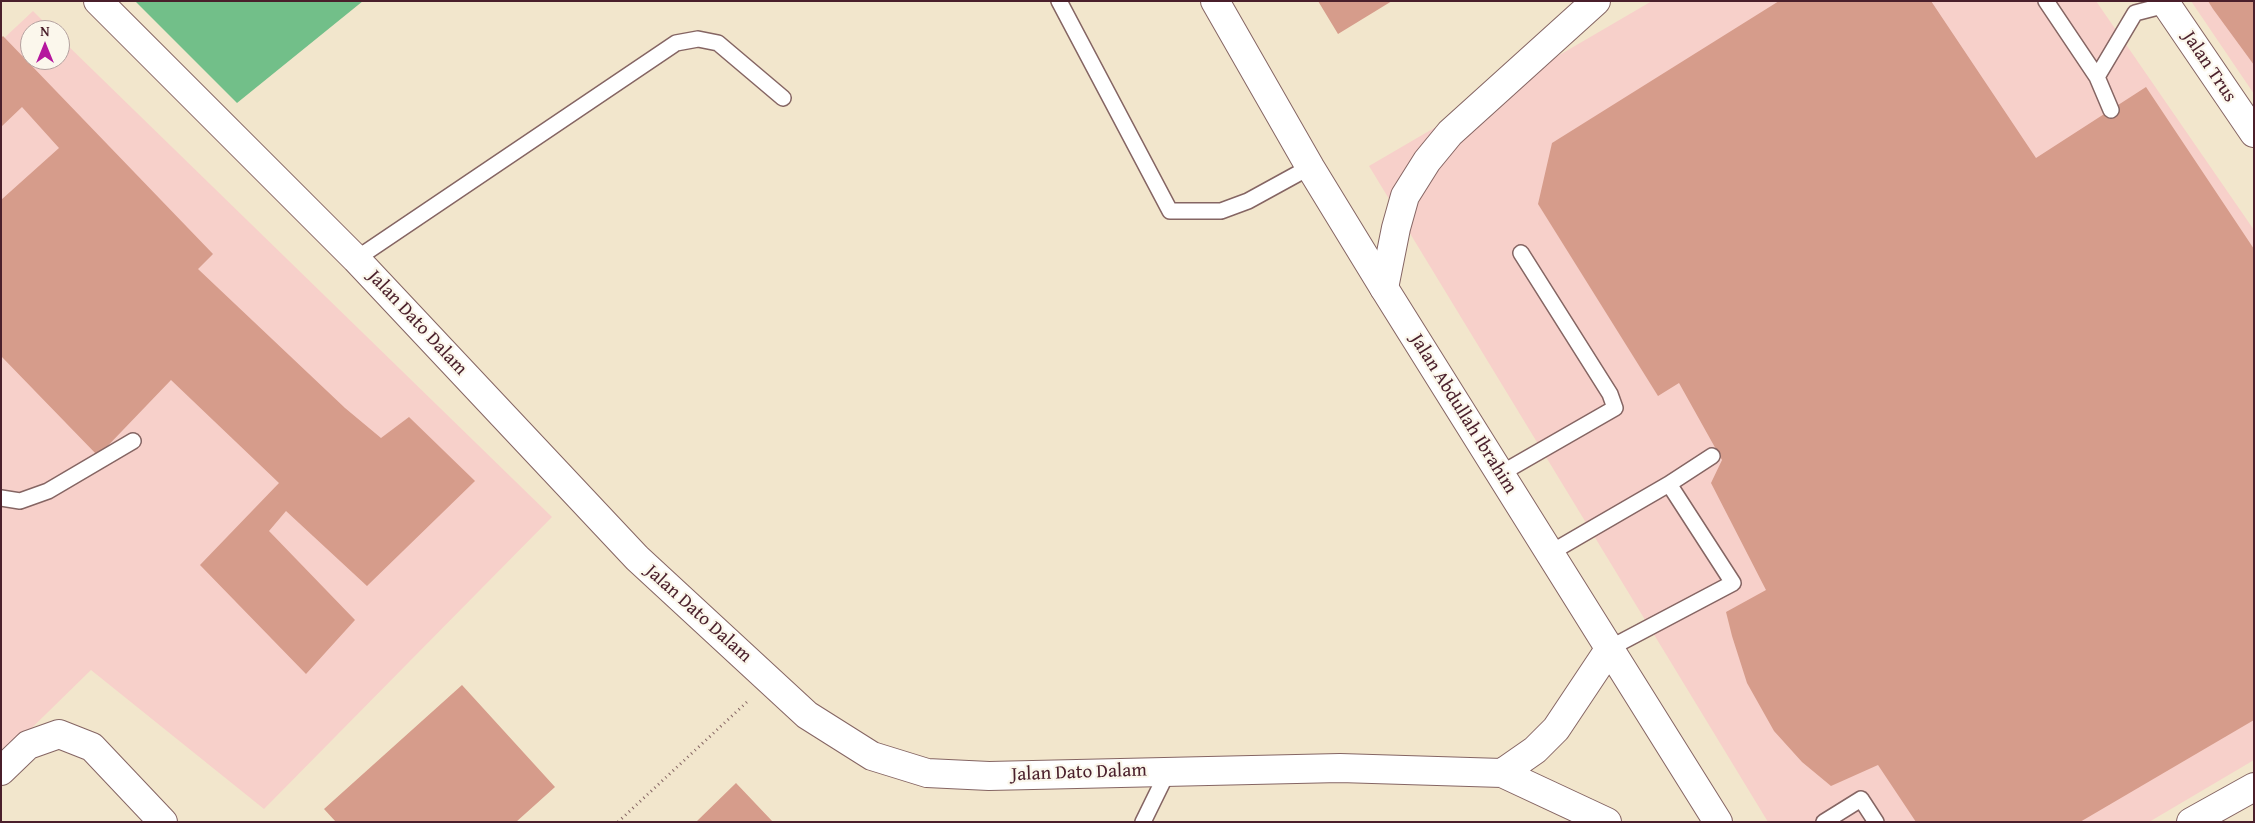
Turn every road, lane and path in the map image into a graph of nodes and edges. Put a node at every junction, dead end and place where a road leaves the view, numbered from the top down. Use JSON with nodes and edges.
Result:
{"nodes":[{"id":1,"x":98,"y":1,"type":"edge"},
{"id":2,"x":1059,"y":1,"type":"edge"},
{"id":3,"x":1215,"y":1,"type":"edge"},
{"id":4,"x":1596,"y":1,"type":"edge"},
{"id":5,"x":2046,"y":1,"type":"edge"},
{"id":6,"x":2165,"y":3,"type":"edge"},
{"id":7,"x":2097,"y":77,"type":"junction"},
{"id":8,"x":783,"y":98,"type":"dead end"},
{"id":9,"x":2111,"y":110,"type":"dead end"},
{"id":10,"x":2254,"y":133,"type":"edge"},
{"id":11,"x":1310,"y":167,"type":"junction"},
{"id":12,"x":1521,"y":254,"type":"dead end"},
{"id":13,"x":356,"y":259,"type":"junction"},
{"id":14,"x":1384,"y":288,"type":"junction"},
{"id":15,"x":133,"y":441,"type":"dead end"},
{"id":16,"x":1712,"y":456,"type":"dead end"},
{"id":17,"x":1500,"y":474,"type":"junction"},
{"id":18,"x":1669,"y":484,"type":"junction"},
{"id":19,"x":1,"y":498,"type":"edge"},
{"id":20,"x":1550,"y":553,"type":"junction"},
{"id":21,"x":1610,"y":648,"type":"junction"},
{"id":22,"x":770,"y":680,"type":"junction"},
{"id":23,"x":1,"y":771,"type":"edge"},
{"id":24,"x":1168,"y":771,"type":"junction"},
{"id":25,"x":1502,"y":773,"type":"junction"},
{"id":26,"x":2254,"y":787,"type":"edge"},
{"id":27,"x":163,"y":822,"type":"edge"},
{"id":28,"x":618,"y":822,"type":"edge"},
{"id":29,"x":1143,"y":822,"type":"edge"},
{"id":30,"x":1607,"y":822,"type":"edge"},
{"id":31,"x":1718,"y":822,"type":"edge"},
{"id":32,"x":1824,"y":822,"type":"edge"},
{"id":33,"x":1876,"y":822,"type":"edge"},
{"id":34,"x":2191,"y":822,"type":"edge"}],
"edges":[{"from":1,"to":13,"type":"street","name":"Jalan Dato Dalam"},
{"from":2,"to":11,"type":"lane"},
{"from":3,"to":11,"type":"street","name":"Jalan Abdullah Ibrahim"},
{"from":4,"to":14,"type":"street"},
{"from":5,"to":7,"type":"lane"},
{"from":6,"to":7,"type":"lane"},
{"from":6,"to":10,"type":"street","name":"Jalan Trus"},
{"from":7,"to":9,"type":"lane"},
{"from":8,"to":13,"type":"lane"},
{"from":11,"to":14,"type":"street","name":"Jalan Abdullah Ibrahim"},
{"from":12,"to":17,"type":"lane"},
{"from":13,"to":22,"type":"street","name":"Jalan Dato Dalam"},
{"from":14,"to":17,"type":"street","name":"Jalan Abdullah Ibrahim"},
{"from":15,"to":19,"type":"lane"},
{"from":16,"to":18,"type":"lane"},
{"from":17,"to":20,"type":"street","name":"Jalan Abdullah Ibrahim"},
{"from":18,"to":20,"type":"lane"},
{"from":18,"to":21,"type":"lane"},
{"from":20,"to":21,"type":"street","name":"Jalan Abdullah Ibrahim"},
{"from":21,"to":25,"type":"street"},
{"from":21,"to":31,"type":"street","name":"Jalan Abdullah Ibrahim"},
{"from":22,"to":24,"type":"street","name":"Jalan Dato Dalam"},
{"from":22,"to":28,"type":"path"},
{"from":23,"to":27,"type":"street"},
{"from":24,"to":25,"type":"street","name":"Jalan Dato Dalam"},
{"from":24,"to":29,"type":"lane"},
{"from":25,"to":30,"type":"street","name":"Jalan Dato Dalam"},
{"from":26,"to":34,"type":"street"},
{"from":32,"to":33,"type":"lane"}]}
